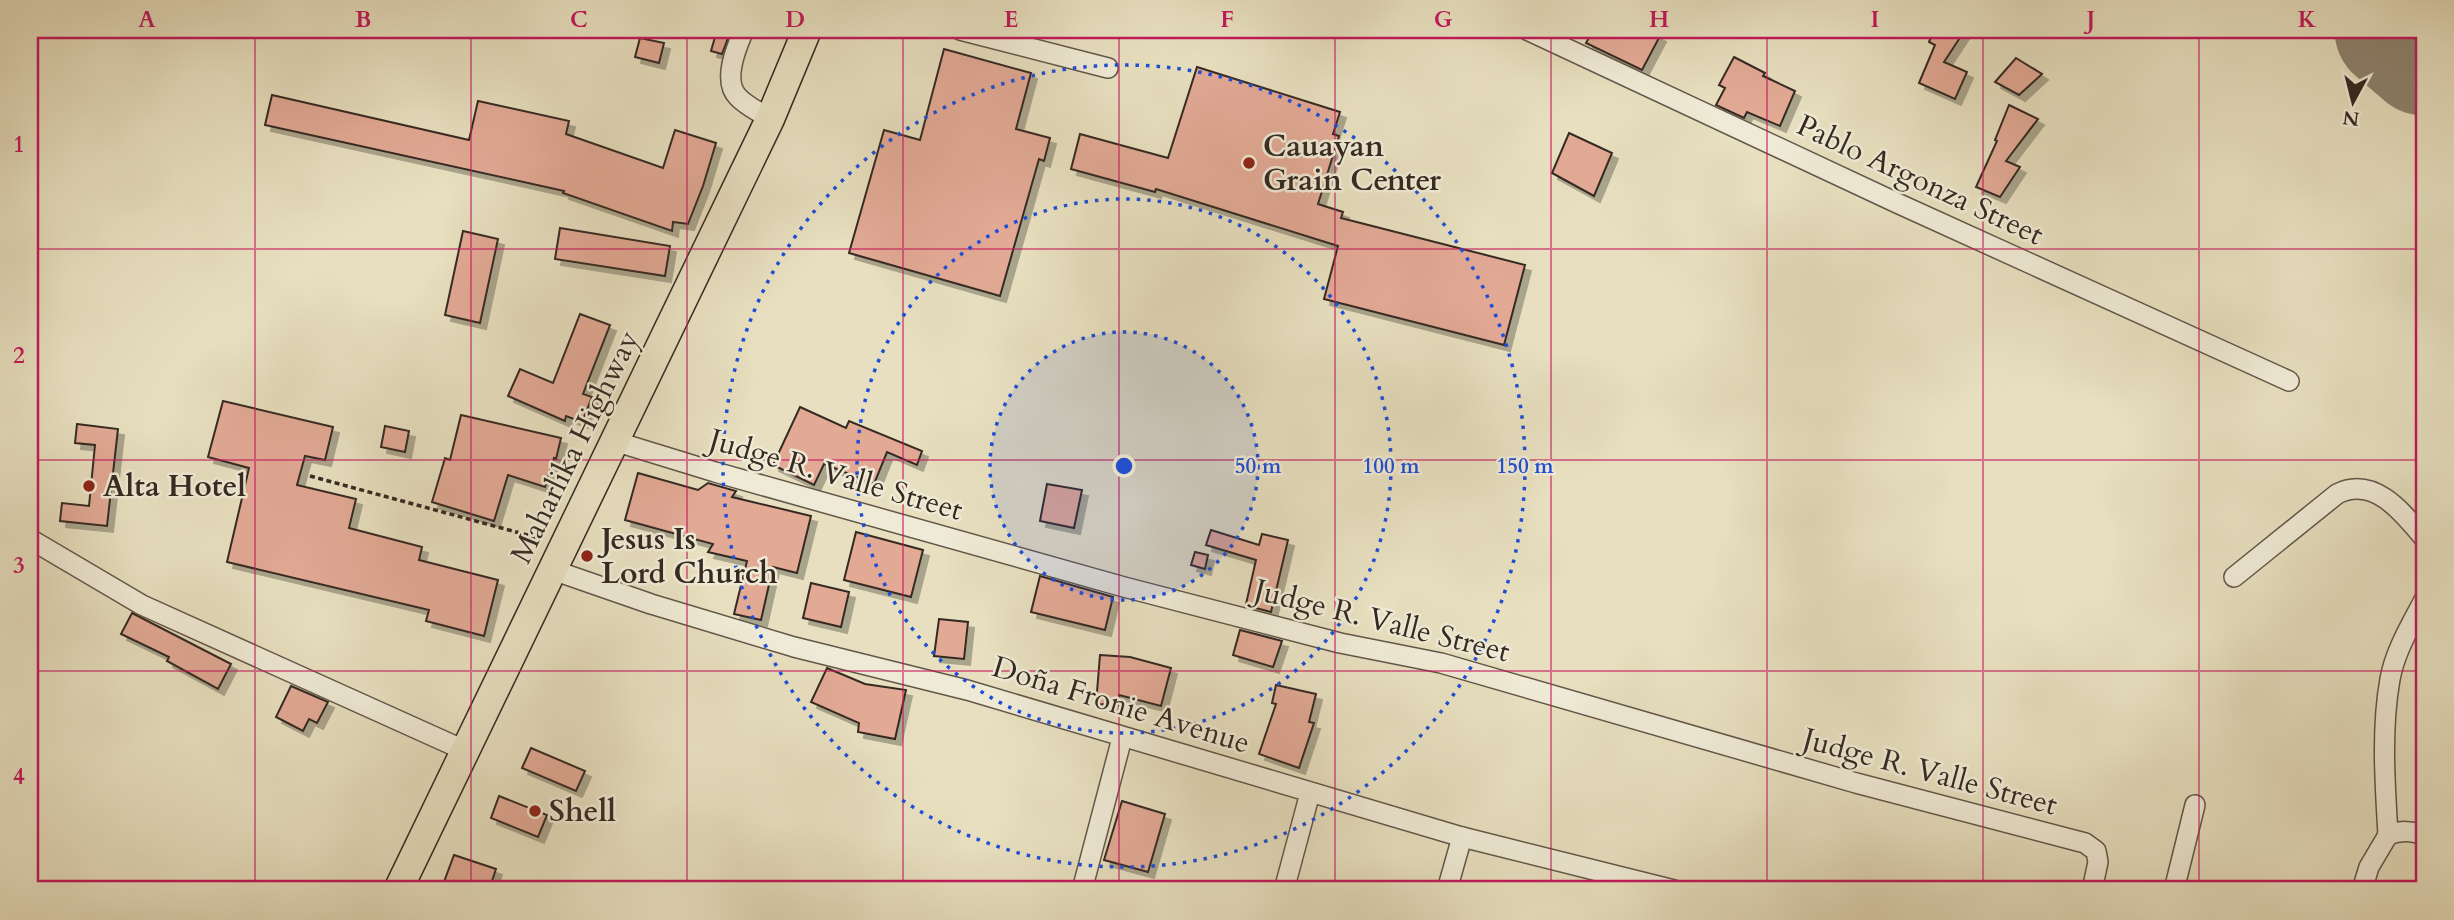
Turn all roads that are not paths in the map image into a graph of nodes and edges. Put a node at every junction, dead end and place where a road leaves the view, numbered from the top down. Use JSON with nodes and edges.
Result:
{"nodes":[{"id":1,"x":744,"y":30,"type":"edge"},
{"id":2,"x":807,"y":30,"type":"edge"},
{"id":3,"x":960,"y":30,"type":"edge"},
{"id":4,"x":1527,"y":30,"type":"edge"},
{"id":5,"x":1108,"y":68,"type":"dead end"},
{"id":6,"x":770,"y":118,"type":"junction"},
{"id":7,"x":2289,"y":381,"type":"dead end"},
{"id":8,"x":614,"y":441,"type":"junction"},
{"id":9,"x":2424,"y":538,"type":"edge"},
{"id":10,"x":30,"y":539,"type":"edge"},
{"id":11,"x":559,"y":557,"type":"junction"},
{"id":12,"x":2234,"y":577,"type":"dead end"},
{"id":13,"x":2424,"y":600,"type":"edge"},
{"id":14,"x":1122,"y":737,"type":"junction"},
{"id":15,"x":466,"y":751,"type":"junction"},
{"id":16,"x":1310,"y":793,"type":"junction"},
{"id":17,"x":2195,"y":805,"type":"dead end"},
{"id":18,"x":2388,"y":835,"type":"junction"},
{"id":19,"x":2424,"y":835,"type":"edge"},
{"id":20,"x":1462,"y":837,"type":"junction"},
{"id":21,"x":398,"y":890,"type":"edge"},
{"id":22,"x":1083,"y":890,"type":"edge"},
{"id":23,"x":1284,"y":890,"type":"edge"},
{"id":24,"x":1447,"y":890,"type":"edge"},
{"id":25,"x":1674,"y":890,"type":"edge"},
{"id":26,"x":2092,"y":890,"type":"edge"},
{"id":27,"x":2174,"y":890,"type":"edge"},
{"id":28,"x":2362,"y":890,"type":"edge"}],
"edges":[{"from":1,"to":6,"type":"street"},
{"from":2,"to":6,"type":"highway","name":"Maharlika Highway"},
{"from":3,"to":5,"type":"street"},
{"from":4,"to":7,"type":"street","name":"Pablo Argonza Street"},
{"from":6,"to":8,"type":"highway","name":"Maharlika Highway"},
{"from":8,"to":11,"type":"highway","name":"Maharlika Highway"},
{"from":8,"to":26,"type":"street","name":"Judge R. Valle Street"},
{"from":9,"to":12,"type":"street"},
{"from":10,"to":15,"type":"street"},
{"from":11,"to":14,"type":"street","name":"Doña Fronie Avenue"},
{"from":11,"to":15,"type":"highway","name":"Maharlika Highway"},
{"from":13,"to":18,"type":"street"},
{"from":14,"to":16,"type":"street","name":"Doña Fronie Avenue"},
{"from":14,"to":22,"type":"street"},
{"from":15,"to":21,"type":"highway","name":"Maharlika Highway"},
{"from":16,"to":20,"type":"street","name":"Doña Fronie Avenue"},
{"from":16,"to":23,"type":"street"},
{"from":17,"to":27,"type":"street"},
{"from":18,"to":19,"type":"street"},
{"from":18,"to":28,"type":"street"},
{"from":20,"to":24,"type":"street"},
{"from":20,"to":25,"type":"street","name":"Doña Fronie Avenue"}]}
